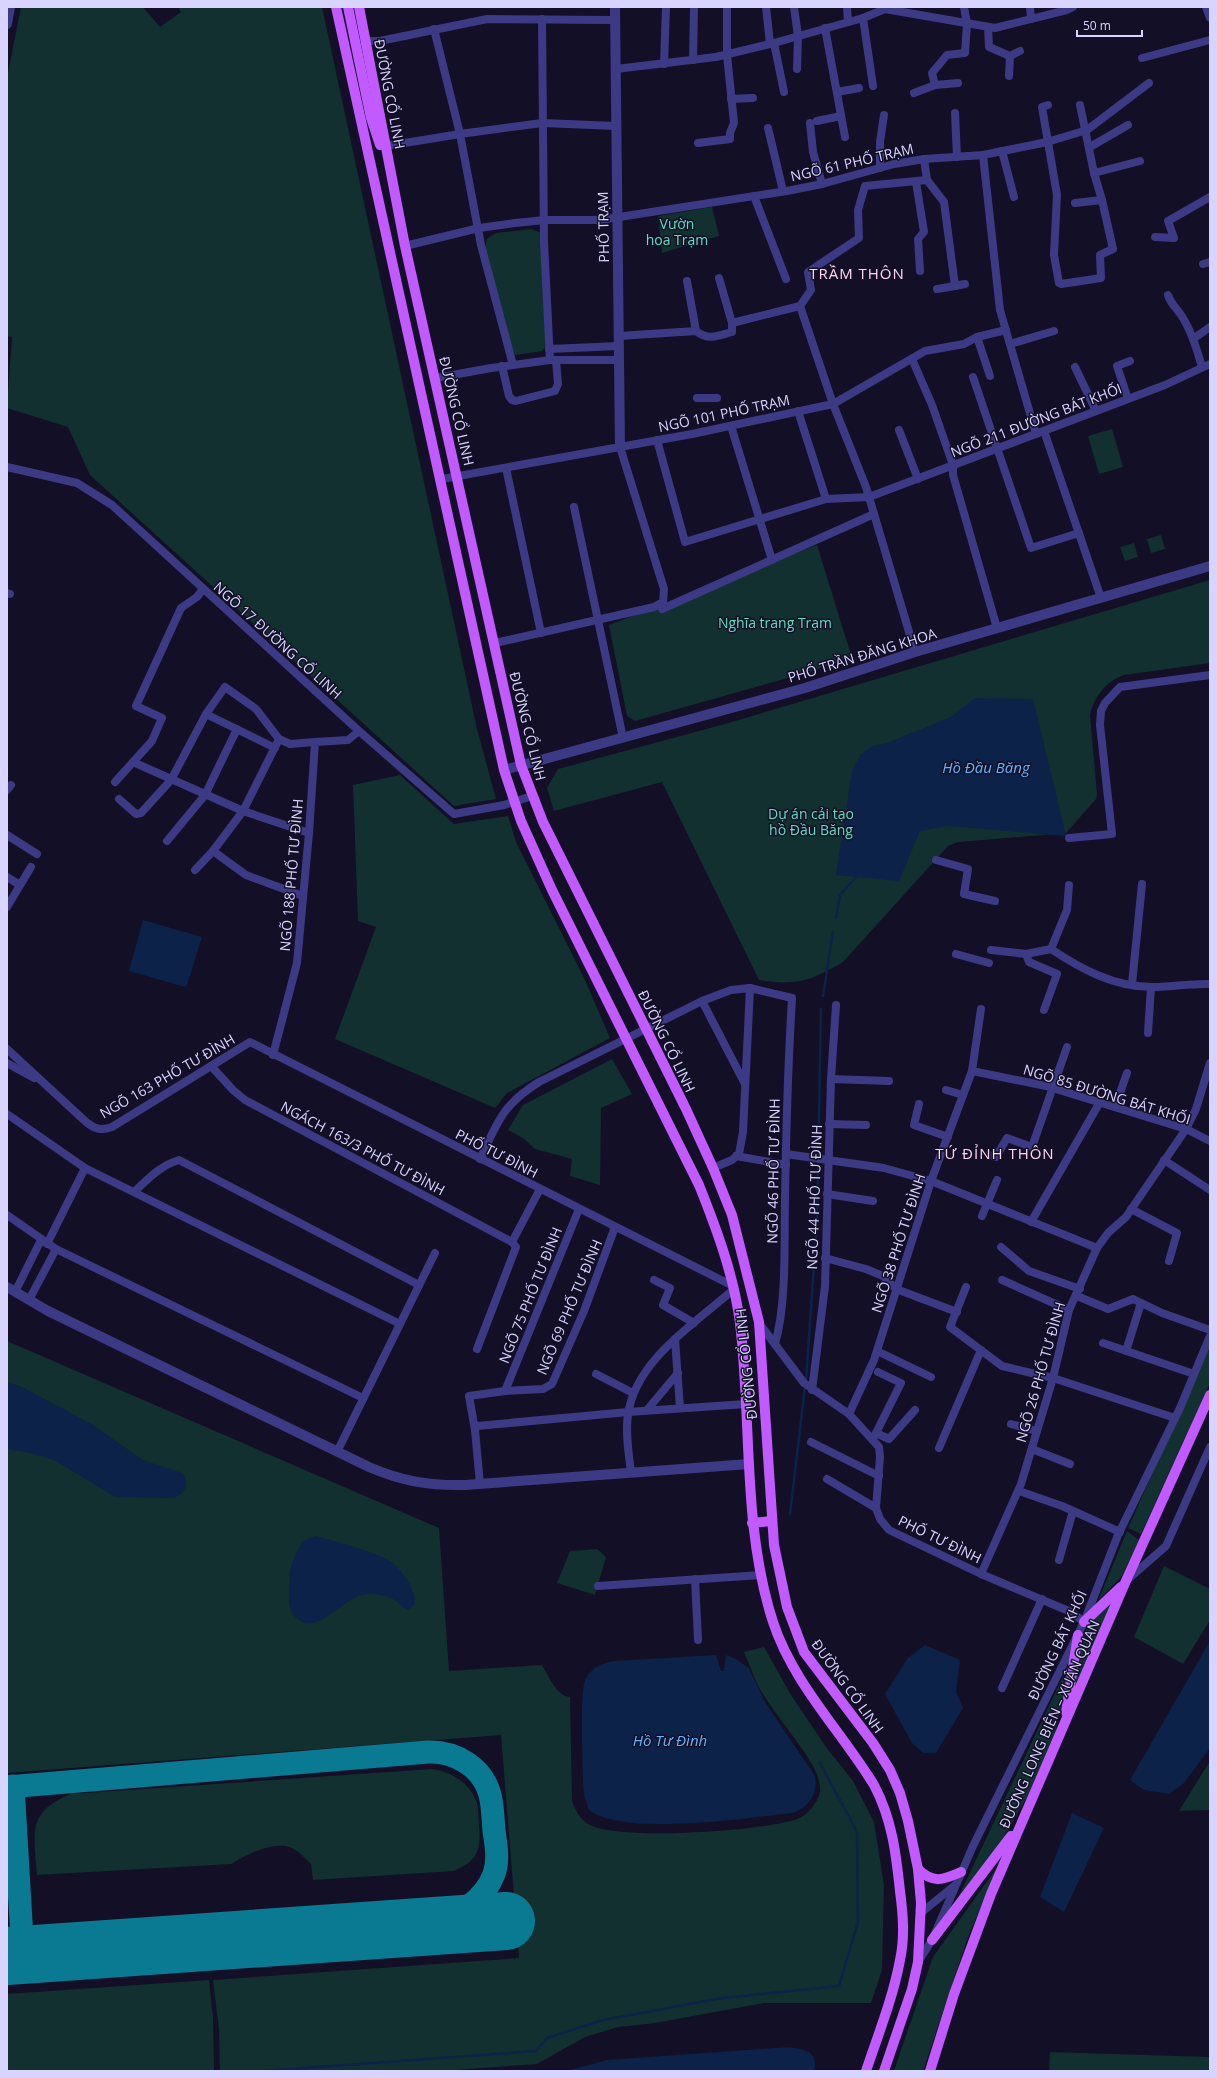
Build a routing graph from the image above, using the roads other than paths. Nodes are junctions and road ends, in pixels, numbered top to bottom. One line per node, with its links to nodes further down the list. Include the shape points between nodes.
1 (10, 7): 24 (street)
2 (336, 7): 77 (main road, ĐƯỜNG CỔ LINH)
3 (348, 7): 57 (main road)
4 (359, 7): 31 (main road, ĐƯỜNG CỔ LINH)
5 (615, 7): 22 (street, PHỐ TRẠM)
6 (666, 7): 38 (street)
7 (694, 7): 37 (street)
8 (727, 7): 34 (street)
9 (766, 7): 32 (street)
10 (794, 7): 29 (street)
11 (847, 7): 23 (street)
12 (964, 7): 25 (street)
13 (1030, 7): 21 (street)
14 (1073, 7): 21 (street)
15 (1206, 7): 19 (street)
16 (885, 8): 17 (street); 18 (street)
17 (910, 10): 25 (street)
18 (864, 18): 23 (street); 45 (street)
19 (1210, 18)
20 (542, 19): 22 (street); 28 (street, via 487,19); 58 (street)
21 (1031, 19): 26 (street, via 994,28)
22 (615, 20): 39 (street, PHỐ TRẠM)
23 (848, 22): 27 (street)
24 (7, 24)
25 (967, 24): 26 (street); 44 (street, via 965,53 947,55 932,73)
26 (988, 27): 35 (street, via 989,47)
27 (825, 28): 29 (street); 48 (street)
28 (434, 29): 31 (street); 63 (street)
29 (798, 36): 32 (street); 40 (street)
30 (1210, 40): 36 (street)
31 (365, 41): 67 (main road, ĐƯỜNG CỔ LINH)
32 (772, 44): 34 (street); 47 (street)
33 (1020, 51): 35 (street)
34 (727, 54): 37 (street); 50 (street)
35 (1010, 56): 41 (street)
36 (1142, 58)
37 (693, 60): 38 (street)
38 (664, 64): 39 (street)
39 (616, 69): 60 (street, PHỐ TRẠM)
40 (798, 69)
41 (1009, 76)
42 (958, 84): 44 (street)
43 (1149, 84): 62 (street, NGÕ 61 PHỐ TRẠM)
44 (935, 85): 49 (street)
45 (873, 86)
46 (859, 88): 48 (street)
47 (784, 92)
48 (837, 92): 56 (street)
49 (914, 93)
50 (731, 98): 51 (street); 66 (street, via 734,123 730,139)
51 (753, 98)
52 (1048, 105): 65 (street, via 1042,106)
53 (1080, 105): 62 (street)
54 (955, 114): 71 (street)
55 (884, 115): 74 (street)
56 (841, 116): 64 (street); 80 (street, via 814,122 813,152)
57 (371, 118): 76 (main road); 77 (main road)
58 (542, 123): 60 (street); 63 (street); 88 (street)
59 (1128, 125): 68 (street)
60 (616, 126): 87 (street, PHỐ TRẠM)
61 (768, 128): 81 (street)
62 (1087, 130): 65 (street, NGÕ 61 PHỐ TRẠM); 68 (street)
63 (460, 134): 67 (street); 89 (street)
64 (845, 137)
65 (1047, 142): 69 (street, NGÕ 61 PHỐ TRẠM); 85 (street, via 1057,194 1054,256 1059,283 1099,279 1102,276 1100,255 1113,249)
66 (698, 143)
67 (386, 146): 76 (main road, ĐƯỜNG CỔ LINH)
68 (1090, 147): 75 (street)
69 (1002, 151): 70 (street, NGÕ 61 PHỐ TRẠM); 83 (street)
70 (983, 155): 71 (street, NGÕ 61 PHỐ TRẠM); 103 (street, via 1000,310)
71 (957, 157): 72 (street, NGÕ 61 PHỐ TRẠM)
72 (924, 158): 74 (street, NGÕ 61 PHỐ TRẠM); 78 (street)
73 (1140, 161): 75 (street)
74 (880, 168): 80 (street, NGÕ 61 PHỐ TRẠM)
75 (1094, 173): 85 (street)
76 (391, 176): 91 (main road, ĐƯỜNG CỔ LINH)
77 (376, 180): 138 (main road, ĐƯỜNG CỔ LINH)
78 (927, 180): 79 (street); 97 (street, via 944,202)
79 (916, 182): 92 (street, via 924,232 918,239); 100 (street, via 865,186 858,210 859,238 808,272 811,290)
80 (822, 184): 81 (street, NGÕ 61 PHỐ TRẠM)
81 (783, 191): 82 (street, NGÕ 61 PHỐ TRẠM)
82 (754, 196): 87 (street, NGÕ 61 PHỐ TRẠM); 94 (street)
83 (1014, 197)
84 (1210, 197): 90 (street, via 1168,221 1174,238)
85 (1102, 200): 86 (street)
86 (1075, 203)
87 (617, 218): 88 (street, NGÕ 61 PHỐ TRẠM); 108 (street, PHỐ TRẠM)
88 (545, 220): 89 (street, NGÕ 61 PHỐ TRẠM); 110 (street)
89 (479, 228): 91 (street, NGÕ 61 PHỐ TRẠM); 115 (street)
90 (1155, 237)
91 (405, 246): 121 (main road, ĐƯỜNG CỔ LINH)
92 (920, 271)
93 (720, 278): 101 (street)
94 (786, 279)
95 (687, 281): 104 (street)
96 (965, 284): 97 (street)
97 (955, 286): 98 (street)
98 (937, 289)
99 (1168, 295): 107 (street, via 1172,305 1183,317)
100 (800, 306): 101 (street); 125 (street)
101 (732, 323): 104 (street, via 732,332 715,337 704,337)
102 (1210, 327): 107 (street)
103 (1006, 330): 106 (street, NGÕ 101 PHỐ TRẠM); 109 (street)
104 (696, 331): 108 (street)
105 (1054, 332): 109 (street)
106 (977, 337): 111 (street, NGÕ 101 PHỐ TRẠM, via 964,344 925,351); 119 (street)
107 (1193, 339): 117 (street)
108 (619, 341): 110 (street); 113 (street, PHỐ TRẠM)
109 (1010, 344): 130 (street)
110 (549, 349): 112 (street)
111 (912, 359): 125 (street, NGÕ 101 PHỐ TRẠM); 134 (street, via 932,405)
112 (553, 360): 113 (street); 115 (street); 116 (street, via 558,384 555,390 516,401 509,396)
113 (619, 360): 132 (street, PHỐ TRẠM)
114 (1130, 361): 124 (street, via 1117,366)
115 (513, 365): 116 (street)
116 (502, 366): 121 (street)
117 (1206, 366): 124 (street, NGÕ 211 ĐƯỜNG BÁT KHỐI)
118 (1075, 367): 127 (street)
119 (990, 376)
120 (973, 377): 133 (street)
121 (436, 378): 137 (main road, ĐƯỜNG CỔ LINH)
122 (697, 398): 123 (street)
123 (717, 398)
124 (1128, 399): 127 (street, NGÕ 211 ĐƯỜNG BÁT KHỐI)
125 (833, 404): 126 (street, NGÕ 101 PHỐ TRẠM); 140 (street)
126 (798, 411): 128 (street, NGÕ 101 PHỐ TRẠM); 141 (street)
127 (1096, 411): 130 (street, NGÕ 211 ĐƯỜNG BÁT KHỐI)
128 (731, 426): 131 (street, NGÕ 101 PHỐ TRẠM); 144 (street)
129 (899, 430): 139 (street)
130 (1040, 432): 133 (street, NGÕ 211 ĐƯỜNG BÁT KHỐI); 145 (street)
131 (657, 440): 132 (street, NGÕ 101 PHỐ TRẠM); 144 (street, NGÕ 211 ĐƯỜNG BÁT KHỐI, via 685,542)
132 (620, 447): 136 (street, NGÕ 101 PHỐ TRẠM); 151 (street, via 665,596 663,602 654,607)
133 (998, 448): 134 (street, NGÕ 211 ĐƯỜNG BÁT KHỐI); 145 (street, via 1031,548)
134 (953, 465): 139 (street, NGÕ 211 ĐƯỜNG BÁT KHỐI); 152 (street, via 953,475)
135 (7, 467): 148 (street, NGÕ 17 ĐƯỜNG CỔ LINH, via 71,481 89,489 117,510)
136 (506, 468): 137 (street, NGÕ 101 PHỐ TRẠM); 153 (street)
137 (458, 476): 138 (street, NGÕ 101 PHỐ TRẠM); 154 (main road, ĐƯỜNG CỔ LINH)
138 (442, 479): 166 (main road, ĐƯỜNG CỔ LINH)
139 (918, 479): 140 (street, NGÕ 211 ĐƯỜNG BÁT KHỐI)
140 (869, 497): 141 (street, NGÕ 211 ĐƯỜNG BÁT KHỐI); 143 (street)
141 (826, 499): 144 (street, NGÕ 211 ĐƯỜNG BÁT KHỐI)
142 (574, 507): 151 (street)
143 (874, 514): 146 (street); 155 (street)
144 (759, 520): 146 (street)
145 (1079, 533): 149 (street)
146 (772, 560): 150 (street)
147 (1210, 566): 149 (street, PHỐ TRẦN ĐĂNG KHOA)
148 (203, 589): 159 (street, NGÕ 17 ĐƯỜNG CỔ LINH); 164 (street, via 198,597 182,608 136,706 162,718 152,741)
149 (1101, 598): 152 (street, PHỐ TRẦN ĐĂNG KHOA)
150 (662, 609)
151 (598, 620): 153 (street); 160 (street)
152 (997, 628): 155 (street, PHỐ TRẦN ĐĂNG KHOA)
153 (541, 633): 154 (street)
154 (495, 643): 165 (main road, ĐƯỜNG CỔ LINH)
155 (915, 652): 160 (street, PHỐ TRẦN ĐĂNG KHOA, via 805,688)
156 (1210, 675): 176 (street, via 1122,686 1111,695 1101,711 1100,724 1112,834)
157 (206, 714): 158 (street); 161 (street, via 225,687 256,709); 167 (street)
158 (237, 729): 163 (street); 169 (street)
159 (359, 731): 162 (street, via 348,740); 172 (street, NGÕ 17 ĐƯỜNG CỔ LINH, via 454,814)
160 (623, 738): 165 (street, PHỐ TRẦN ĐĂNG KHOA)
161 (279, 739): 162 (street, via 290,744); 163 (street)
162 (315, 742): 174 (street, NGÕ 188 PHỐ TƯ ĐÌNH)
163 (275, 748): 173 (street)
164 (133, 762): 167 (street); 168 (street)
165 (521, 766): 166 (street, PHỐ TRẦN ĐĂNG KHOA); 170 (main road, ĐƯỜNG CỔ LINH)
166 (504, 770): 172 (main road, ĐƯỜNG CỔ LINH)
167 (171, 780): 169 (street); 171 (street, via 139,814)
168 (115, 782)
169 (205, 795): 173 (street); 177 (street)
170 (532, 796): 172 (street, NGÕ 17 ĐƯỜNG CỔ LINH); 203 (main road, ĐƯỜNG CỔ LINH, via 573,885)
171 (118, 798)
172 (513, 802): 205 (main road, ĐƯỜNG CỔ LINH, via 552,890)
173 (243, 811): 174 (street); 178 (street)
174 (309, 833): 187 (street, NGÕ 188 PHỐ TƯ ĐÌNH)
175 (7, 835): 179 (street)
176 (1069, 838)
177 (167, 841)
178 (213, 851): 182 (street); 187 (street, via 246,875)
179 (37, 854)
180 (936, 860): 188 (street, via 968,869 964,894)
181 (31, 866): 185 (street)
182 (195, 870)
183 (7, 877): 185 (street)
184 (1142, 884): 195 (street)
185 (20, 885): 189 (street)
186 (1069, 885): 190 (street, via 1067,910)
187 (302, 896): 209 (street, NGÕ 188 PHỐ TƯ ĐÌNH, via 297,962)
188 (995, 901)
189 (7, 907)
190 (1051, 949): 193 (street); 195 (street, via 1101,978)
191 (991, 950): 193 (street)
192 (956, 954): 194 (street)
193 (1026, 954): 202 (street, via 1029,962 1057,974)
194 (989, 963)
195 (1132, 984): 197 (street)
196 (1210, 984): 197 (street)
197 (1150, 987): 204 (street)
198 (750, 988): 199 (street, via 731,990); 218 (street); 231 (street, NGÕ 46 PHỐ TƯ ĐÌNH, via 792,998)
199 (702, 1001): 203 (street); 218 (street)
200 (836, 1006): 215 (street, NGÕ 44 PHỐ TƯ ĐÌNH)
201 (981, 1009): 213 (street, NGÕ 38 PHỐ TƯ ĐÌNH)
202 (1044, 1010)
203 (646, 1029): 205 (street); 239 (main road, ĐƯỜNG CỔ LINH)
204 (1148, 1034)
205 (626, 1038): 234 (street, via 539,1082 518,1097 501,1115); 266 (main road, ĐƯỜNG CỔ LINH, via 699,1185 717,1231)
206 (250, 1042): 209 (street, PHỐ TƯ ĐÌNH); 212 (street, NGÕ 163 PHỐ TƯ ĐÌNH)
207 (1067, 1047): 219 (street)
208 (7, 1049): 217 (street, NGÕ 163 PHỐ TƯ ĐÌNH)
209 (273, 1055): 234 (street, PHỐ TƯ ĐÌNH)
210 (7, 1063): 217 (street)
211 (1210, 1063): 228 (street, NGÕ 26 PHỐ TƯ ĐÌNH, via 1196,1108)
212 (211, 1066): 217 (street, NGÕ 163 PHỐ TƯ ĐÌNH, via 112,1127 102,1130 89,1125); 255 (street, NGÁCH 163/3 PHỐ TƯ ĐÌNH, via 245,1100)
213 (972, 1071): 219 (street, NGÕ 85 ĐƯỜNG BÁT KHỐI); 221 (street, NGÕ 38 PHỐ TƯ ĐÌNH)
214 (1127, 1074): 224 (street)
215 (830, 1079): 216 (street); 226 (street, NGÕ 44 PHỐ TƯ ĐÌNH)
216 (889, 1081)
217 (43, 1082)
218 (745, 1084): 233 (street, via 743,1132 739,1154)
219 (1053, 1088): 222 (street, NGÕ 85 ĐƯỜNG BÁT KHỐI); 232 (street, via 1032,1147 1007,1138 996,1157)
220 (946, 1090): 221 (street)
221 (964, 1095): 229 (street, NGÕ 38 PHỐ TƯ ĐÌNH)
222 (1100, 1102): 224 (street, NGÕ 85 ĐƯỜNG BÁT KHỐI); 252 (street)
223 (920, 1104): 229 (street, via 914,1125)
224 (1115, 1106): 228 (street, NGÕ 85 ĐƯỜNG BÁT KHỐI)
225 (7, 1114): 238 (street)
226 (829, 1124): 227 (street); 235 (street, NGÕ 44 PHỐ TƯ ĐÌNH)
227 (866, 1125)
228 (1186, 1129): 230 (street, NGÕ 85 ĐƯỜNG BÁT KHỐI); 236 (street, NGÕ 26 PHỐ TƯ ĐÌNH)
229 (948, 1137): 241 (street, NGÕ 38 PHỐ TƯ ĐÌNH)
230 (1210, 1141)
231 (786, 1154): 235 (street); 237 (street, NGÕ 46 PHỐ TƯ ĐÌNH)
232 (989, 1155)
233 (736, 1156): 237 (street); 239 (street)
234 (480, 1159): 242 (street, PHỐ TƯ ĐÌNH)
235 (826, 1159): 241 (street, via 884,1168); 245 (street, NGÕ 44 PHỐ TƯ ĐÌNH)
236 (1164, 1160): 243 (street); 249 (street, NGÕ 26 PHỐ TƯ ĐÌNH)
237 (786, 1165): 281 (street, NGÕ 46 PHỐ TƯ ĐÌNH, via 784,1259 779,1329)
238 (85, 1168): 244 (street); 254 (street)
239 (713, 1168): 274 (main road, ĐƯỜNG CỔ LINH, via 734,1223)
240 (997, 1180): 247 (street)
241 (931, 1181): 247 (street); 268 (street, NGÕ 38 PHỐ TƯ ĐÌNH)
242 (540, 1190): 248 (street, PHỐ TƯ ĐÌNH); 255 (street)
243 (1210, 1190)
244 (135, 1191): 264 (street, via 170,1163 179,1160); 276 (street)
245 (827, 1194): 246 (street); 260 (street, NGÕ 44 PHỐ TƯ ĐÌNH)
246 (873, 1201)
247 (986, 1204): 251 (street); 252 (street)
248 (578, 1209): 253 (street, PHỐ TƯ ĐÌNH); 293 (street, NGÕ 75 PHỐ TƯ ĐÌNH)
249 (1131, 1209): 257 (street, NGÕ 26 PHỐ TƯ ĐÌNH); 261 (street, via 1177,1233)
250 (7, 1215): 254 (street)
251 (982, 1216)
252 (1031, 1222): 257 (street)
253 (615, 1227): 266 (street, PHỐ TƯ ĐÌNH); 293 (street, NGÕ 69 PHỐ TƯ ĐÌNH, via 584,1311 555,1378 548,1387)
254 (44, 1242): 258 (street); 267 (street)
255 (512, 1242): 282 (street, via 516,1247)
256 (1001, 1247): 269 (street, via 1029,1271)
257 (1097, 1248): 269 (street, NGÕ 26 PHỐ TƯ ĐÌNH)
258 (56, 1249): 270 (street); 296 (street)
259 (435, 1253): 264 (street)
260 (826, 1258): 268 (street, via 883,1276); 292 (street, NGÕ 44 PHỐ TƯ ĐÌNH, via 825,1286)
261 (1169, 1261)
262 (654, 1280): 275 (street, via 670,1288 663,1305)
263 (1002, 1280): 272 (street)
264 (419, 1286): 276 (street)
265 (966, 1287): 273 (street)
266 (733, 1288): 275 (street); 297 (main road, ĐƯỜNG CỔ LINH, via 740,1322)
267 (11, 1289): 270 (street)
268 (896, 1289): 273 (street); 284 (street, NGÕ 38 PHỐ TƯ ĐÌNH)
269 (1078, 1293): 271 (street, via 1108,1309 1133,1299); 272 (street, NGÕ 26 PHỐ TƯ ĐÌNH)
270 (29, 1300): 312 (street)
271 (1141, 1303): 277 (street); 285 (street)
272 (1069, 1310): 291 (street, NGÕ 26 PHỐ TƯ ĐÌNH)
273 (957, 1312): 283 (street, via 950,1328)
274 (759, 1322): 281 (street); 322 (main road, ĐƯỜNG CỔ LINH)
275 (694, 1323): 279 (street)
276 (400, 1324): 296 (street)
277 (1210, 1330)
278 (1210, 1336): 289 (street, ĐƯỜNG BÁT KHỐI)
279 (675, 1339): 286 (street); 294 (street, via 658,1356)
280 (1103, 1343): 285 (street)
281 (775, 1344): 292 (street)
282 (477, 1349)
283 (981, 1350): 291 (street, via 1002,1366); 310 (street)
284 (877, 1351): 290 (street); 302 (street, NGÕ 38 PHỐ TƯ ĐÌNH)
285 (1126, 1351): 289 (street)
286 (678, 1372): 298 (street); 299 (street)
287 (878, 1372): 307 (street, via 901,1383)
288 (596, 1374): 294 (street)
289 (1194, 1374): 303 (street, ĐƯỜNG BÁT KHỐI)
290 (931, 1377)
291 (1053, 1378): 303 (street); 306 (street, NGÕ 26 PHỐ TƯ ĐÌNH)
292 (809, 1387): 302 (street)
293 (505, 1391): 305 (street, via 469,1396)
294 (633, 1393): 301 (street)
295 (1210, 1395): 329 (main road, ĐƯỜNG LONG BIÊN – XUÂN QUAN)
296 (363, 1398): 312 (street)
297 (746, 1404): 298 (street); 313 (main road, ĐƯỜNG CỔ LINH)
298 (680, 1408): 299 (street)
299 (648, 1410): 301 (street)
300 (915, 1410): 307 (street, via 889,1439)
301 (628, 1412): 305 (street, via 477,1426); 315 (street)
302 (849, 1414): 307 (street)
303 (1175, 1418): 324 (street, ĐƯỜNG BÁT KHỐI)
304 (1011, 1424): 306 (street)
305 (475, 1430): 318 (street)
306 (1037, 1431): 311 (street, NGÕ 26 PHỐ TƯ ĐÌNH)
307 (874, 1436): 316 (street, via 880,1457)
308 (811, 1442): 316 (street)
309 (1210, 1447): 329 (street, via 1166,1546)
310 (939, 1448)
311 (1032, 1449): 314 (street); 319 (street, NGÕ 26 PHỐ TƯ ĐÌNH)
312 (337, 1452): 318 (street, via 384,1474 410,1482 432,1485)
313 (749, 1464): 315 (street); 323 (main road, ĐƯỜNG CỔ LINH)
314 (1070, 1464)
315 (631, 1473): 318 (street)
316 (879, 1476): 320 (street)
317 (827, 1479): 320 (street)
318 (480, 1484)
319 (1018, 1491): 321 (street); 326 (street, NGÕ 26 PHỐ TƯ ĐÌNH)
320 (876, 1508): 326 (street, PHỐ TƯ ĐÌNH, via 880,1520 889,1530)
321 (1073, 1511): 324 (street); 325 (street)
322 (772, 1521): 323 (main road); 338 (main road, ĐƯỜNG CỔ LINH, via 778,1568 794,1629 804,1652 818,1673 873,1743 890,1770 908,1821)
323 (752, 1523): 327 (main road, ĐƯỜNG CỔ LINH)
324 (1120, 1532): 332 (street, ĐƯỜNG BÁT KHỐI)
325 (1059, 1560)
326 (981, 1574): 331 (street, PHỐ TƯ ĐÌNH)
327 (761, 1575): 328 (street); 344 (main road, ĐƯỜNG CỔ LINH, via 773,1622 790,1664 863,1766 884,1804 892,1828 903,1918 901,1960)
328 (695, 1580): 330 (street); 334 (street)
329 (1125, 1583): 332 (main road); 336 (main road, ĐƯỜNG LONG BIÊN – XUÂN QUAN)
330 (598, 1586)
331 (1042, 1599): 332 (street, PHỐ TƯ ĐÌNH, via 1071,1612); 335 (street)
332 (1084, 1622): 333 (street, ĐƯỜNG BÁT KHỐI)
333 (1078, 1634): 336 (main road); 339 (street, ĐƯỜNG BÁT KHỐI)
334 (698, 1640)
335 (1002, 1688)
336 (1064, 1727): 337 (main road, ĐƯỜNG LONG BIÊN – XUÂN QUAN)
337 (1020, 1824): 342 (main road); 346 (main road, ĐƯỜNG LONG BIÊN – XUÂN QUAN, via 954,1994)
338 (918, 1869): 339 (main road, via 931,1879 938,1880); 341 (main road, ĐƯỜNG CỔ LINH)
339 (961, 1872): 340 (street, ĐƯỜNG BÁT KHỐI)
340 (955, 1886): 341 (street); 342 (street, ĐƯỜNG BÁT KHỐI)
341 (922, 1912): 343 (main road, ĐƯỜNG CỔ LINH)
342 (932, 1940): 343 (street, ĐƯỜNG BÁT KHỐI)
343 (918, 1962): 345 (main road, ĐƯỜNG CỔ LINH, via 912,1989)
344 (866, 2071)
345 (884, 2071)
346 (930, 2071)

